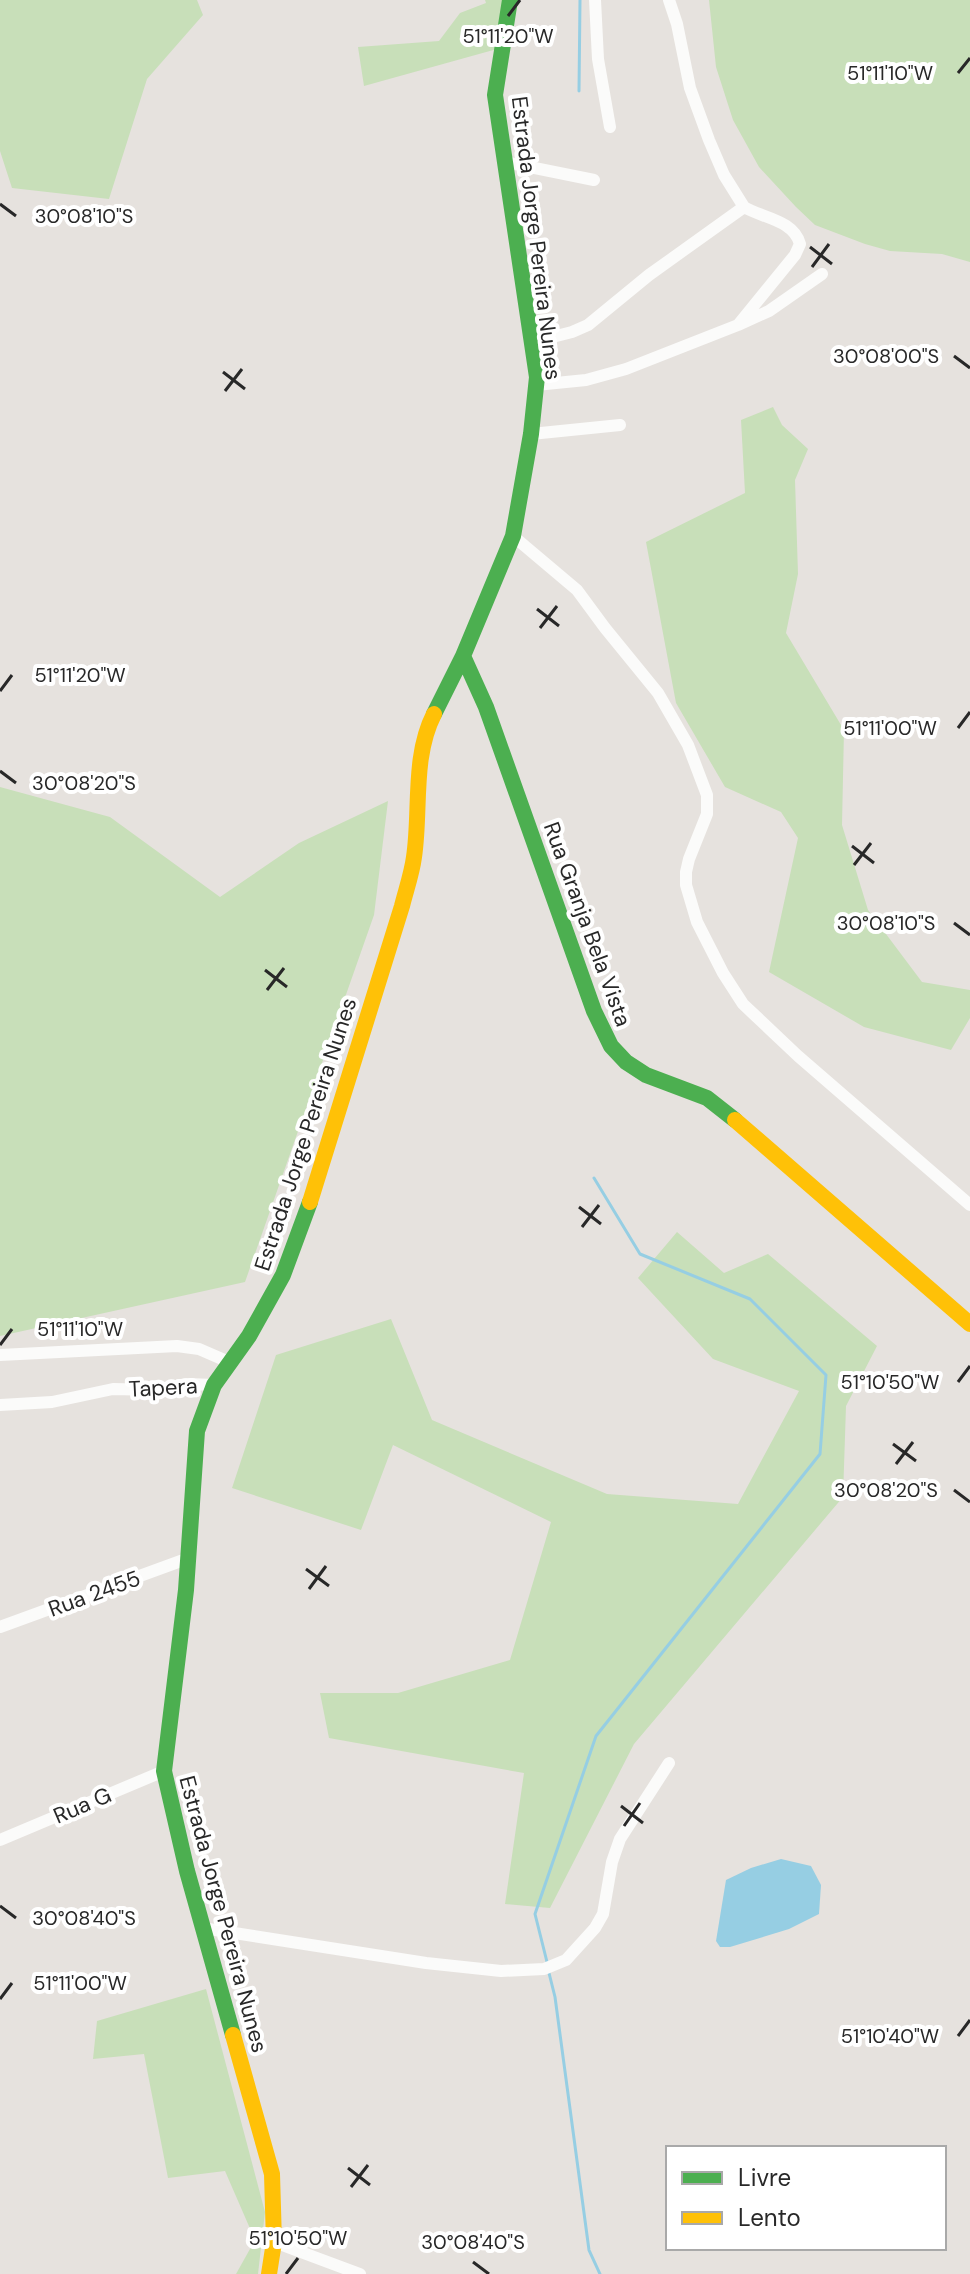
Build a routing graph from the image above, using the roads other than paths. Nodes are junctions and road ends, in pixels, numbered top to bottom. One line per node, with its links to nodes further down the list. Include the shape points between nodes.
1 (510, 0): 5 (street, Estrada Jorge Pereira Nunes, via 495,95)
2 (595, 0): 4 (street)
3 (669, 0): 7 (street, via 690,88 724,175)
4 (610, 127)
5 (505, 162): 6 (street); 10 (street, Estrada Jorge Pereira Nunes)
6 (594, 180)
7 (744, 207): 9 (street, via 789,227 800,244); 10 (street, via 588,325)
8 (822, 274): 9 (street, via 769,311)
9 (738, 325): 11 (street, via 626,369)
10 (533, 342): 11 (street, Estrada Jorge Pereira Nunes)
11 (536, 385): 13 (street, Estrada Jorge Pereira Nunes)
12 (620, 425): 13 (street)
13 (531, 434): 14 (street, Estrada Jorge Pereira Nunes)
14 (513, 536): 15 (street, Estrada Jorge Pereira Nunes); 16 (street, via 577,590 658,693 688,745 707,795 707,814 689,859 686,885 703,934 743,1004)
15 (463, 656): 17 (street, Rua Granja Bela Vista, via 594,1011 619,1059 722,1107); 19 (street, Estrada Jorge Pereira Nunes, via 428,725 411,870 312,1197 269,1303)
16 (970, 1205)
17 (970, 1324)
18 (0, 1355): 19 (street, via 177,1346)
19 (229, 1362): 20 (street, Estrada Jorge Pereira Nunes)
20 (214, 1385): 21 (street, Tapera, via 113,1389 52,1402); 22 (street, Estrada Jorge Pereira Nunes, via 197,1431)
21 (0, 1405)
22 (189, 1558): 23 (street, Rua 2455); 25 (street, Estrada Jorge Pereira Nunes)
23 (0, 1627)
24 (669, 1763): 27 (street, via 620,1839 595,1928 566,1960 544,1969 441,1965)
25 (164, 1771): 26 (street, Rua G); 27 (street, Estrada Jorge Pereira Nunes)
26 (0, 1840)
27 (202, 1928): 28 (street, Estrada Jorge Pereira Nunes, via 272,2174)
28 (274, 2242): 29 (street, Estrada Jorge Pereira Nunes); 30 (street)
29 (269, 2274)
30 (360, 2274)

